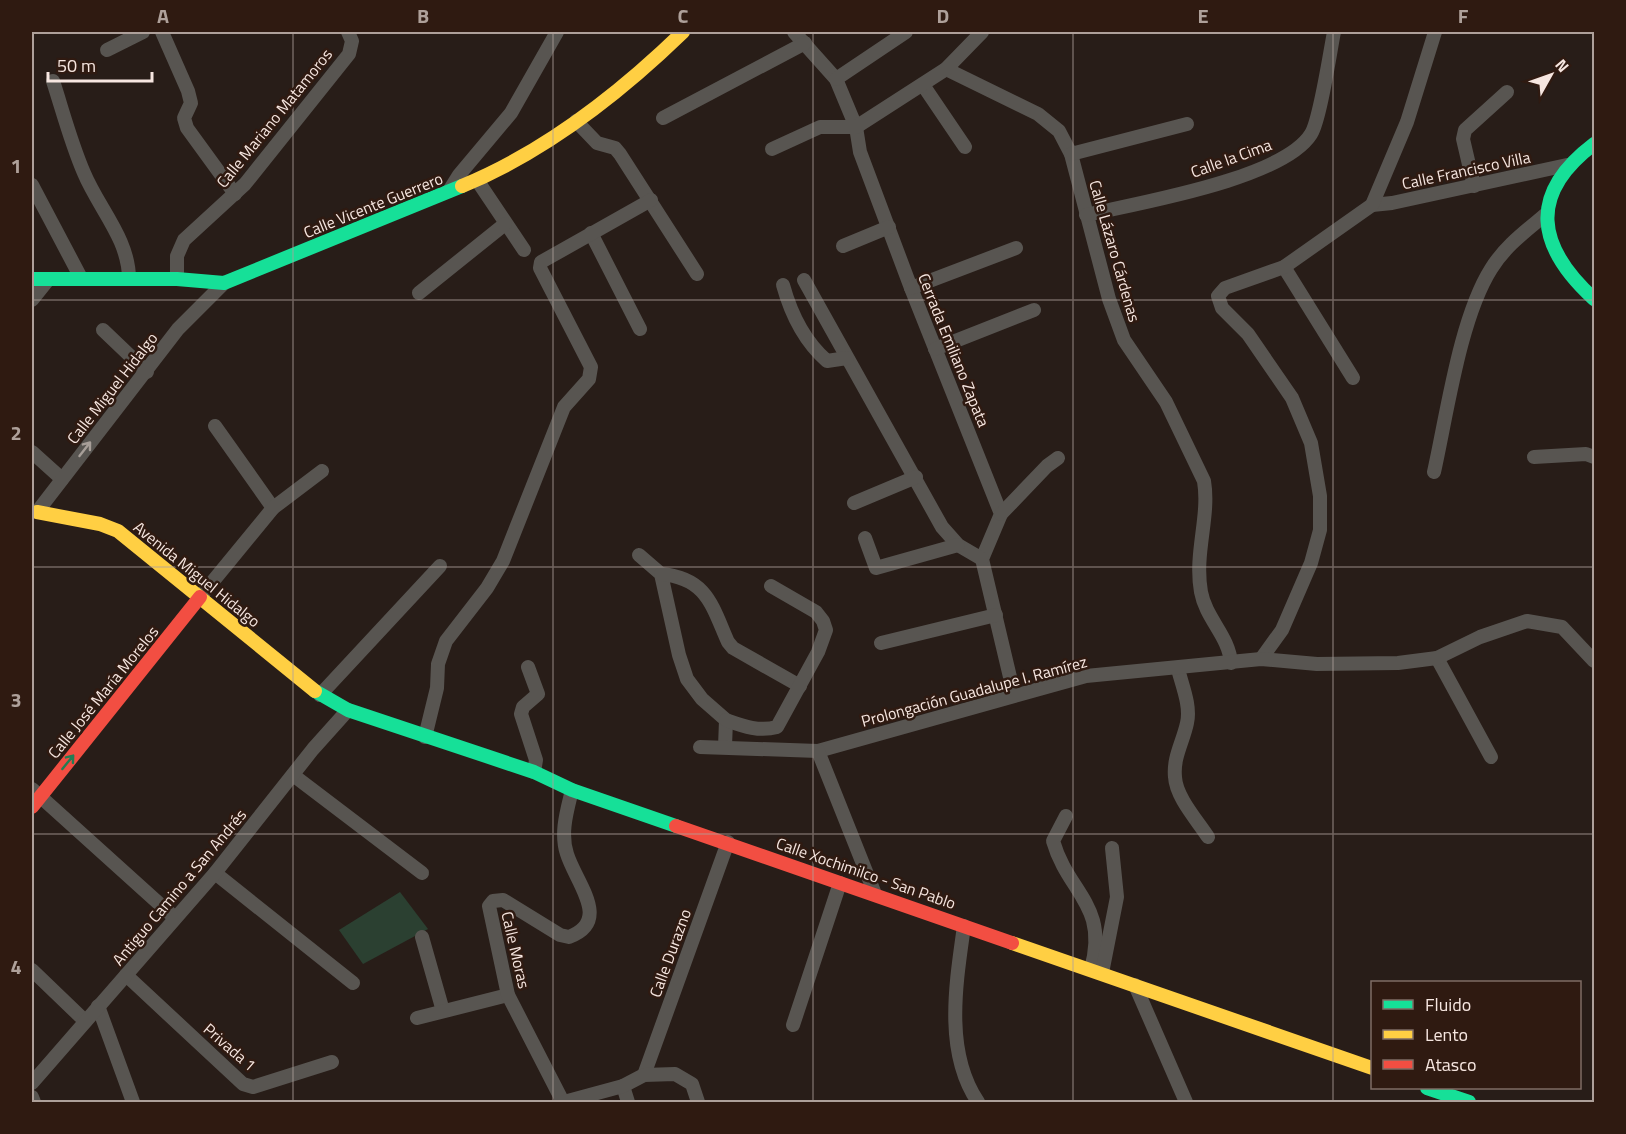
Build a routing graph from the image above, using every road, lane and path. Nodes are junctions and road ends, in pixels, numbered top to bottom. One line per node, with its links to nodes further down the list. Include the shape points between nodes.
1 (143, 32): 12 (street)
2 (162, 32): 31 (street, via 188,91 191,103 184,118 187,128)
3 (348, 32): 31 (street, Calle Mariano Matamoros, via 352,41 349,54)
4 (557, 32): 30 (street, via 512,113)
5 (683, 32): 19 (main road, Calle Vicente Guerrero)
6 (794, 32): 11 (street, Cerrada Emiliano Zapata)
7 (906, 32): 14 (street)
8 (982, 32): 13 (street)
9 (1334, 32): 35 (street, Calle la Cima, via 1317,118 1312,134 1300,147 1258,169 1214,184)
10 (1435, 32): 33 (street, Calle Francisco Villa, via 1407,122)
11 (805, 44): 14 (street, Cerrada Emiliano Zapata); 18 (street)
12 (107, 50)
13 (946, 69): 16 (street); 25 (street, Calle Lázaro Cárdenas, via 1054,124)
14 (836, 79): 21 (street, Cerrada Emiliano Zapata)
15 (53, 81): 46 (street, via 85,176 129,262)
16 (923, 85): 21 (street); 23 (street)
17 (1507, 92): 29 (street, via 1466,130 1463,139)
18 (663, 118)
19 (576, 121): 27 (main road, Calle Vicente Guerrero); 32 (street, via 597,143 615,148)
20 (1187, 124): 25 (street)
21 (856, 127): 24 (street, via 820,127); 37 (street, Cerrada Emiliano Zapata, via 860,152)
22 (1594, 144): 26 (main road)
23 (965, 147)
24 (772, 149)
25 (1071, 154): 35 (street, Calle Lázaro Cárdenas)
26 (1567, 165): 29 (street, Calle Francisco Villa); 34 (main road, via 1550,195)
27 (477, 180): 30 (main road, Calle Vicente Guerrero); 36 (street)
28 (32, 185): 44 (street)
29 (1474, 186): 33 (street, Calle Francisco Villa)
30 (449, 191): 50 (main road, Calle Vicente Guerrero)
31 (236, 194): 47 (street, Calle Mariano Matamoros, via 184,240 177,256)
32 (651, 200): 38 (street); 43 (street)
33 (1372, 205): 42 (street, Calle Francisco Villa)
34 (1546, 213): 54 (main road, via 1551,247 1564,271); 69 (street, via 1507,247 1477,296)
35 (1086, 215): 89 (street, Calle Lázaro Cárdenas, via 1124,340 1166,402 1204,481 1198,560 1201,589 1212,622 1230,648)
36 (505, 224): 41 (street); 53 (street)
37 (889, 227): 39 (street); 52 (street, Cerrada Emiliano Zapata)
38 (591, 233): 57 (street); 97 (street, via 548,257 540,268 591,367 590,379 564,407 503,561 446,641)
39 (843, 246)
40 (1016, 248): 52 (street)
41 (524, 250)
42 (1284, 267): 62 (street); 87 (street, Calle Francisco Villa, via 1225,288 1218,297 1222,308 1248,334 1292,398 1311,443 1320,496 1320,530 1311,563 1281,630)
43 (697, 274)
44 (81, 278): 46 (main road, Calle Vicente Guerrero); 48 (main road, Calle Vicente Guerrero)
45 (32, 279): 48 (main road, Calle Vicente Guerrero)
46 (129, 279): 47 (main road, Calle Vicente Guerrero)
47 (177, 279): 50 (main road, Calle Vicente Guerrero)
48 (48, 280): 55 (street)
49 (804, 280): 60 (street)
50 (224, 283): 61 (street, Calle Miguel Hidalgo, via 178,329)
51 (783, 285): 60 (street, via 790,313 816,351 827,361)
52 (911, 288): 59 (street, Cerrada Emiliano Zapata)
53 (419, 293)
54 (1594, 299)
55 (32, 300)
56 (1034, 310): 59 (street)
57 (640, 329)
58 (103, 330): 61 (street)
59 (935, 349): 75 (street, Cerrada Emiliano Zapata)
60 (847, 357): 70 (street)
61 (147, 372): 71 (street, Calle Miguel Hidalgo, one-way to 61)
62 (1353, 378)
63 (215, 426): 73 (street)
64 (32, 452): 71 (street)
65 (1534, 457): 66 (street)
66 (1594, 457)
67 (1058, 459): 75 (street)
68 (322, 471): 73 (street)
69 (1434, 472)
70 (916, 477): 72 (street); 77 (street, via 942,527)
71 (62, 479): 74 (street, Calle Miguel Hidalgo)
72 (854, 503)
73 (273, 508): 83 (street)
74 (33, 512): 83 (main road, Avenida Miguel Hidalgo, via 118,531)
75 (1001, 514): 79 (street)
76 (865, 538): 77 (street, via 876,568)
77 (957, 545): 79 (street)
78 (639, 555): 81 (street)
79 (982, 559): 84 (street)
80 (440, 566): 93 (street)
81 (661, 574): 92 (street, via 675,575 704,591 734,648); 96 (street, via 687,679)
82 (771, 586): 92 (street, via 816,612 826,630)
83 (200, 597): 93 (main road, Avenida Miguel Hidalgo); 105 (main road, Calle José María Morelos, one-way to 83)
84 (996, 615): 85 (street); 94 (street)
85 (881, 643)
86 (1437, 658): 87 (street, Prolongación Guadalupe I. Ramírez, via 1398,663 1317,664); 88 (street, Prolongación Guadalupe I. Ramírez, via 1480,637 1527,621 1562,627); 101 (street)
87 (1261, 659): 89 (street, Prolongación Guadalupe I. Ramírez)
88 (1594, 661)
89 (1231, 663): 91 (street, Prolongación Guadalupe I. Ramírez)
90 (528, 667): 102 (street, via 538,694 523,707 521,714 536,760)
91 (1178, 669): 94 (street, Prolongación Guadalupe I. Ramírez, via 1086,676); 107 (street, via 1188,722 1176,757 1174,779)
92 (800, 686): 96 (street, via 777,727 750,728)
93 (320, 694): 95 (main road, Avenida Miguel Hidalgo)
94 (1014, 694): 100 (street, Prolongación Guadalupe I. Ramírez)
95 (348, 710): 97 (main road, Calle Xochimilco - San Pablo); 103 (street, Antiguo Camino a San Andrés)
96 (726, 720): 99 (street)
97 (425, 737): 102 (main road, Calle Xochimilco - San Pablo)
98 (700, 747): 99 (street, Prolongación Guadalupe I. Ramírez)
99 (725, 747): 100 (street, Prolongación Guadalupe I. Ramírez)
100 (818, 751): 113 (street)
101 (1491, 758)
102 (534, 772): 104 (main road, Calle Xochimilco - San Pablo)
103 (293, 775): 110 (street, Antiguo Camino a San Andrés); 111 (street)
104 (572, 790): 108 (main road, Calle Xochimilco - San Pablo); 122 (street, Calle Moras, via 564,833 567,854 591,917 580,933 569,937 503,900 493,901 490,916)
105 (34, 798): 114 (street)
106 (1066, 816): 118 (street, via 1053,841 1095,923)
107 (1209, 837)
108 (728, 842): 112 (main road, Calle Xochimilco - San Pablo); 130 (street, Calle Durazno)
109 (1112, 848): 118 (street, via 1117,897)
110 (215, 873): 114 (street, Antiguo Camino a San Andrés); 120 (street)
111 (422, 873)
112 (840, 883): 113 (main road, Calle Xochimilco - San Pablo); 127 (street)
113 (875, 894): 115 (main road, Calle Xochimilco - San Pablo)
114 (175, 918): 119 (street, Antiguo Camino a San Andrés)
115 (964, 926): 118 (main road, Calle Xochimilco - San Pablo); 140 (street, via 955,1015 962,1073)
116 (422, 937): 124 (street)
117 (32, 970): 126 (street)
118 (1096, 971): 121 (main road, Calle Xochimilco - San Pablo)
119 (126, 975): 123 (street, Antiguo Camino a San Andrés); 128 (street, Privada 1, via 243,1084 254,1087)
120 (353, 983)
121 (1135, 985): 129 (main road, Calle Xochimilco - San Pablo); 141 (street)
122 (508, 995): 124 (street); 137 (street, Calle Moras)
123 (98, 1006): 126 (street, Antiguo Camino a San Andrés); 136 (street)
124 (443, 1011): 125 (street)
125 (417, 1018)
126 (84, 1020): 131 (street, Antiguo Camino a San Andrés)
127 (793, 1025)
128 (332, 1062)
129 (1371, 1068)
130 (644, 1075): 132 (street, Calle Moras); 139 (street, Calle Moras, via 675,1074 686,1079)
131 (32, 1083)
132 (623, 1086): 137 (street, Calle Moras); 138 (street)
133 (1430, 1089): 142 (main road)
134 (32, 1097): 135 (street)
135 (34, 1102)
136 (133, 1102)
137 (564, 1102)
138 (628, 1102)
139 (699, 1102)
140 (978, 1102)
141 (1186, 1102)
142 (1469, 1102)

